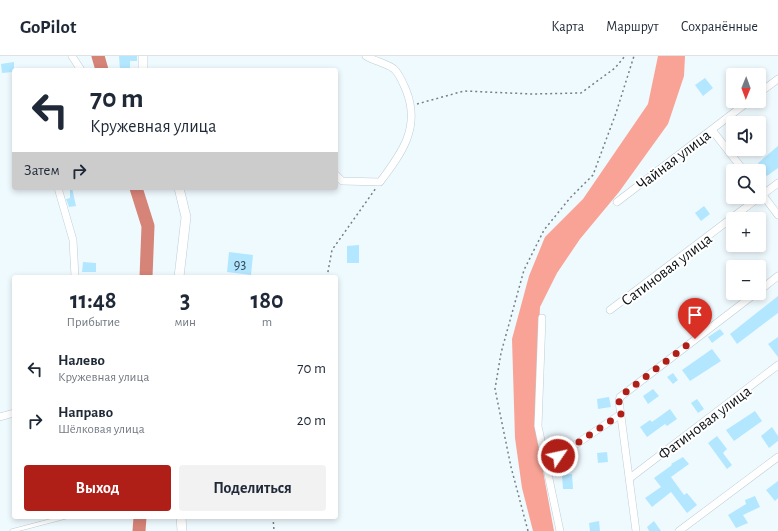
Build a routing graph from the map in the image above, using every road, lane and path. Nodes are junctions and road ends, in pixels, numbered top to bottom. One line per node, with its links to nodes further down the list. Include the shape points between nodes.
1 (72, 56): 6 (street)
2 (142, 56): 7 (street)
3 (366, 56): 10 (street, via 394,69)
4 (625, 56): 10 (path, via 615,68 581,93 464,91)
5 (634, 56): 45 (path, via 593,175 544,230 524,270 500,354 495,389 511,467)
6 (80, 68)
7 (143, 68)
8 (778, 79): 9 (street)
9 (766, 88)
10 (411, 106): 15 (street, via 409,134 400,156)
11 (740, 108): 12 (street, Чайная улица)
12 (712, 130): 13 (street); 21 (street, Чайная улица)
13 (739, 164)
14 (338, 177): 15 (street, via 342,181)
15 (380, 182): 26 (path, via 332,250)
16 (778, 183): 19 (street, Сатиновая улица)
17 (59, 190): 24 (street, via 73,240)
18 (179, 190): 25 (street, via 186,217)
19 (766, 190)
20 (766, 199): 23 (street)
21 (617, 202)
22 (747, 204): 30 (street, Сатиновая улица)
23 (778, 215)
24 (75, 275)
25 (179, 275)
26 (328, 275)
27 (778, 276): 28 (street)
28 (766, 285)
29 (747, 300): 34 (street, via 620,397)
30 (610, 310)
31 (542, 318): 37 (street, via 538,426)
32 (778, 365): 38 (street, Фатиновая улица)
33 (12, 414): 35 (street)
34 (621, 414): 37 (street); 38 (street)
35 (0, 417)
36 (778, 457): 48 (street)
37 (545, 465): 46 (street)
38 (630, 478): 47 (street)
39 (57, 519): 42 (lane)
40 (181, 519): 43 (street)
41 (274, 519): 44 (path)
42 (12, 531)
43 (182, 531)
44 (274, 531)
45 (528, 531)
46 (560, 531)
47 (636, 531)
48 (679, 531)

